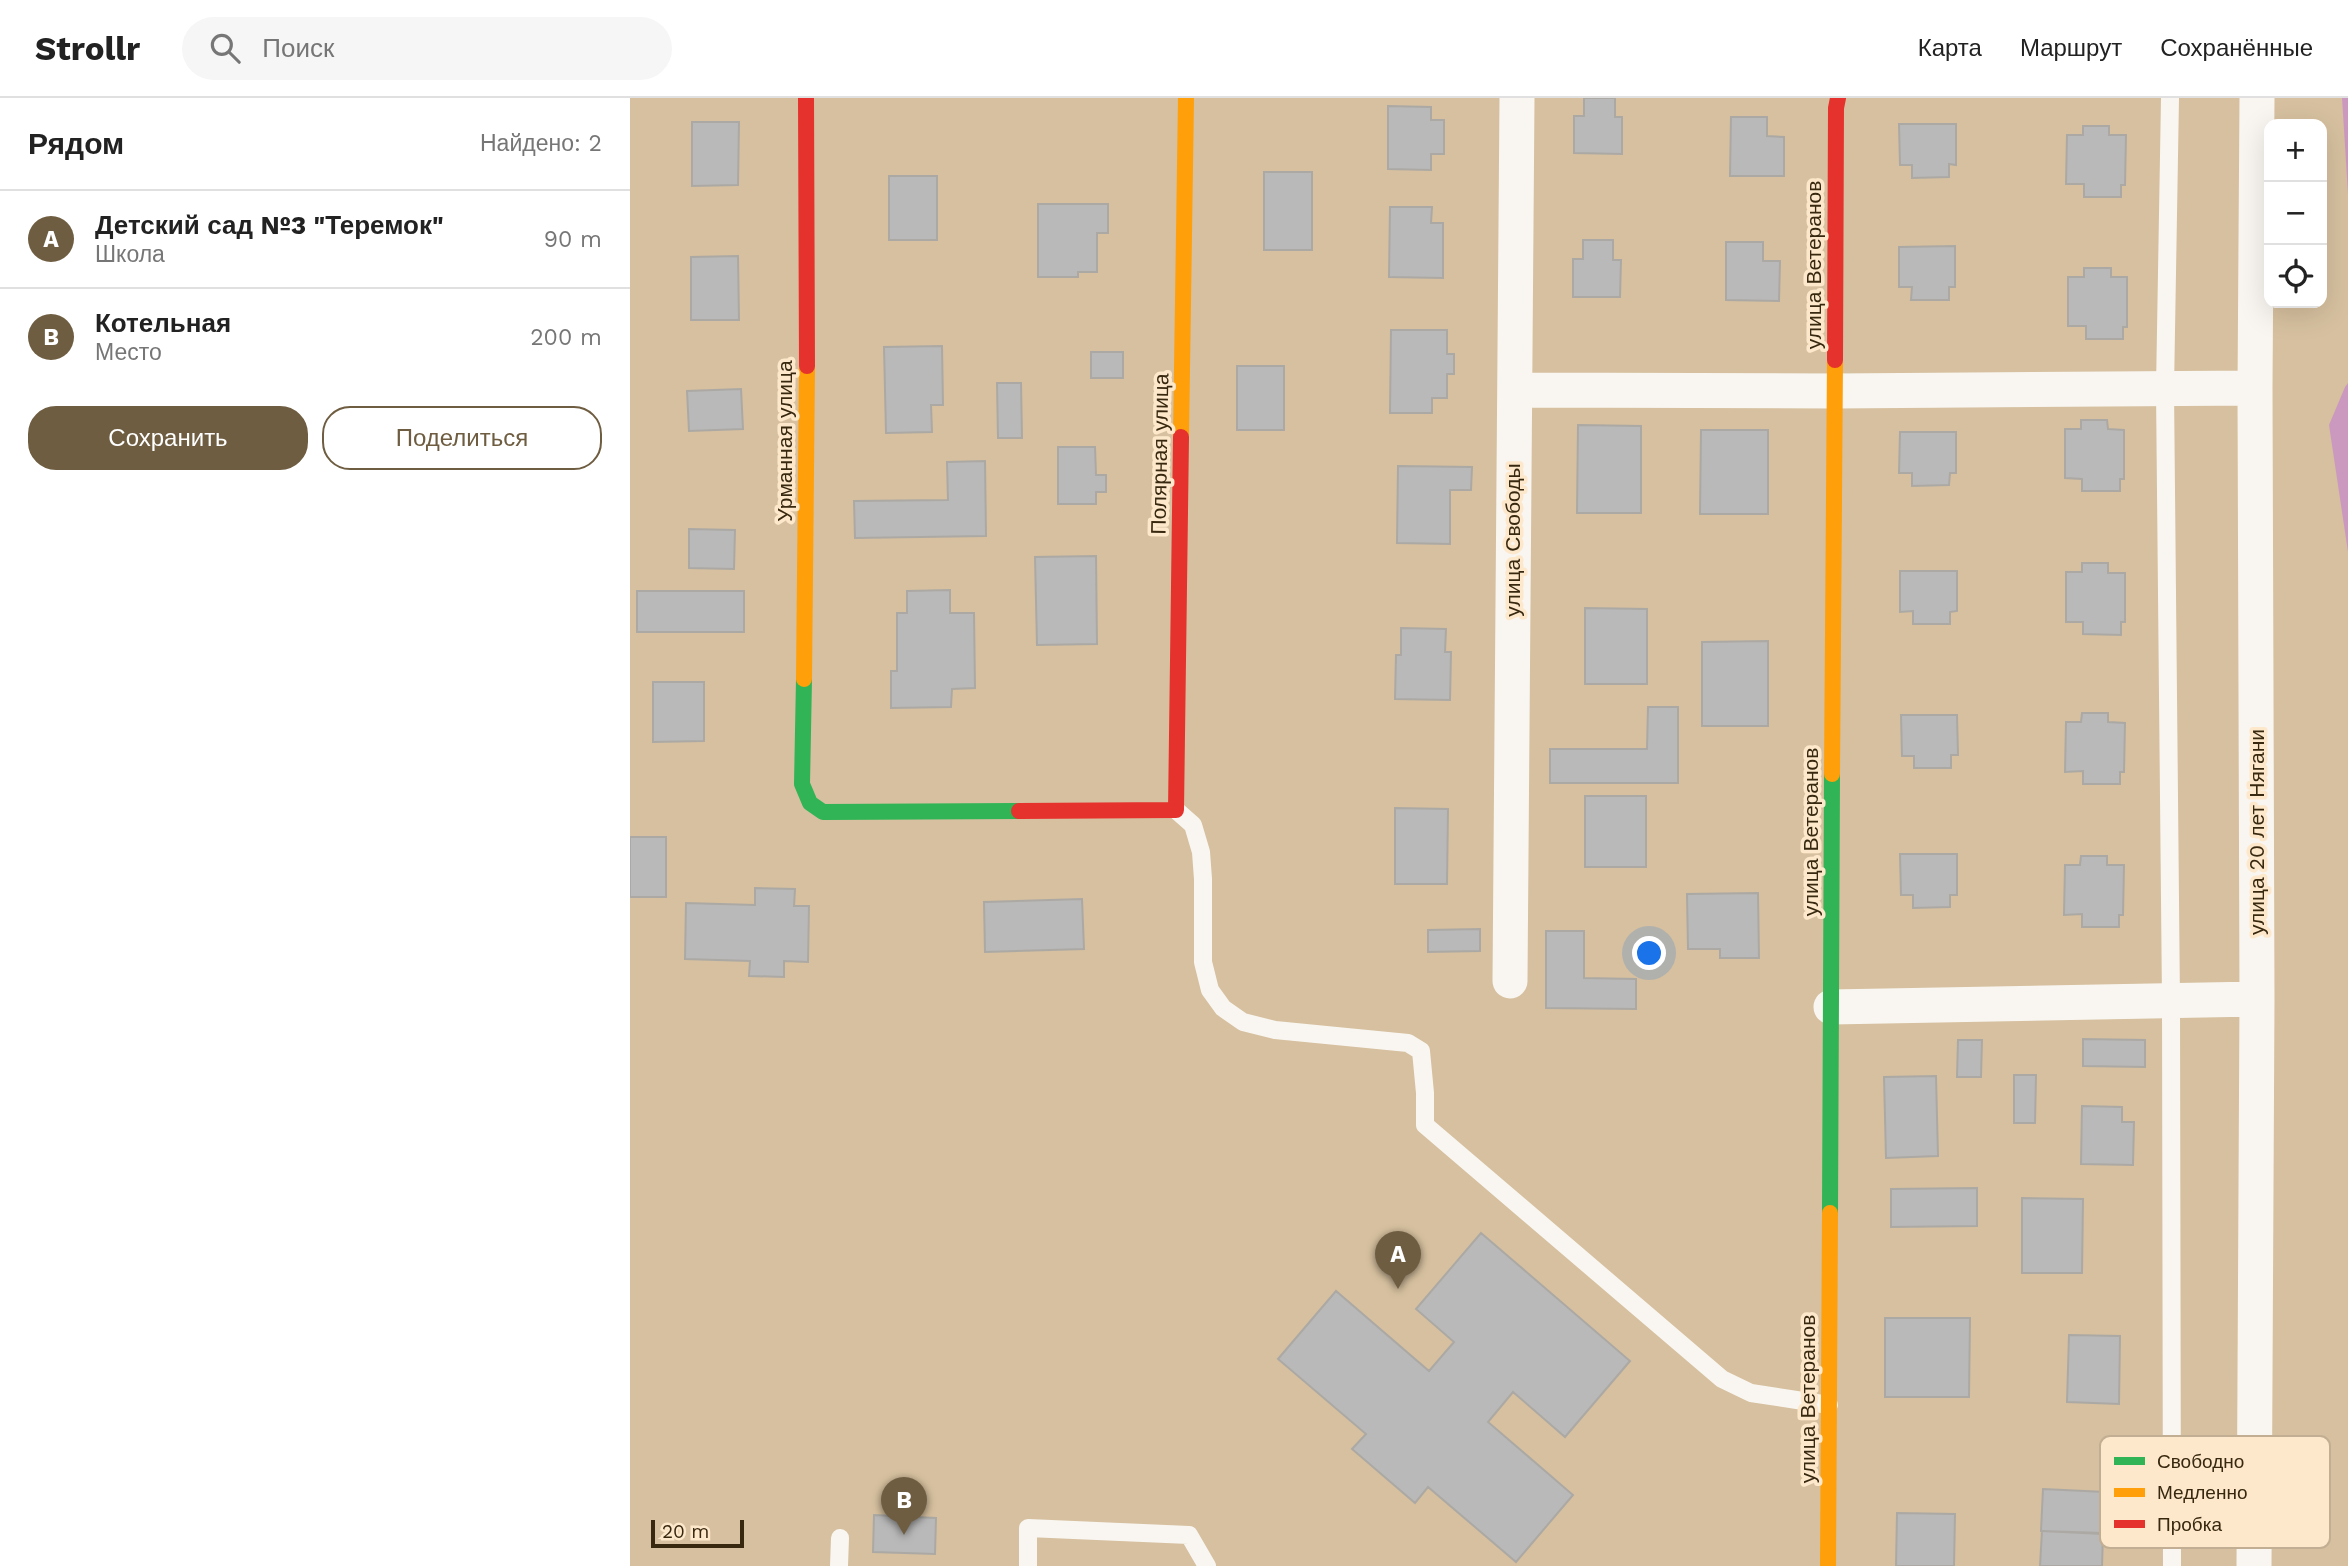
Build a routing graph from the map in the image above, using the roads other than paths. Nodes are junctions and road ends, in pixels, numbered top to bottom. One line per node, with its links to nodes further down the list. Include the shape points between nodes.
1 (806, 98): 11 (street, Урманная улица, via 802,785 810,803 822,812)
2 (1186, 98): 11 (street, Полярная улица)
3 (1517, 98): 9 (street, улица Свободы)
4 (1838, 98): 10 (street, улица Ветеранов)
5 (2170, 98): 8 (lane)
6 (2257, 98): 7 (street, улица 20 лет Нягани)
7 (2255, 388): 8 (street); 13 (street, улица 20 лет Нягани)
8 (2165, 389): 10 (street); 14 (lane)
9 (1515, 390): 10 (street); 12 (street, улица Свободы)
10 (1835, 391): 15 (street, улица Ветеранов)
11 (1176, 810): 16 (lane, via 1193,825 1201,852 1203,962 1210,990 1223,1009 1243,1022 1275,1030 1408,1043 1421,1051 1425,1125 1722,1379 1751,1393)
12 (1510, 981)
13 (2257, 999): 14 (street); 18 (street, улица 20 лет Нягани)
14 (2171, 1001): 15 (street); 17 (lane)
15 (1832, 1007): 16 (street, улица Ветеранов)
16 (1829, 1405): 25 (street, улица Ветеранов)
17 (2172, 1436)
18 (2255, 1436)
19 (840, 1538): 22 (lane)
20 (2172, 1548): 26 (lane)
21 (2254, 1548): 27 (street, улица 20 лет Нягани)
22 (839, 1566)
23 (1028, 1566): 24 (lane, via 1028,1528 1189,1535)
24 (1207, 1566)
25 (1828, 1566)
26 (2172, 1566)
27 (2254, 1566)

